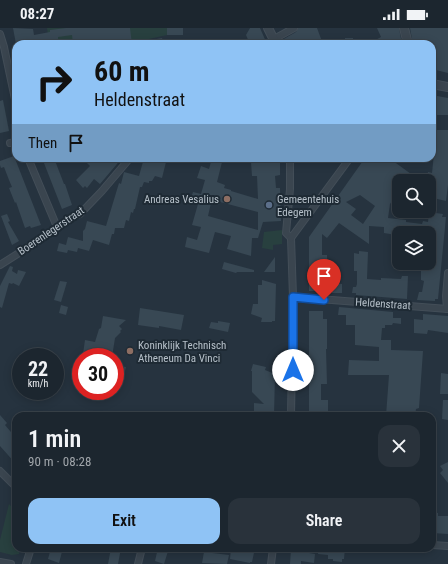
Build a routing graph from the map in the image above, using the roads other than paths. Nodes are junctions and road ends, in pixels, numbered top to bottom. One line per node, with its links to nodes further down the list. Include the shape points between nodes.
1 (268, 28): 5 (street)
2 (294, 28): 6 (street)
3 (404, 28): 7 (street)
4 (0, 34): 8 (street)
5 (274, 40)
6 (276, 40)
7 (407, 40)
8 (12, 85)
9 (436, 85): 10 (street)
10 (448, 87)
11 (30, 162): 15 (street)
12 (127, 162): 15 (street, Boerenlegerstraat, via 80,214)
13 (290, 162): 16 (street, via 286,232)
14 (347, 162): 16 (street)
15 (56, 227): 17 (street, Boerenlegerstraat)
16 (291, 238): 19 (street)
17 (0, 265)
18 (448, 273): 20 (street)
19 (293, 297): 20 (street, Heldenstraat); 21 (street)
20 (447, 309)
21 (292, 412)
22 (0, 471): 23 (street)
23 (12, 483)
24 (436, 545): 25 (street)
25 (448, 546)
26 (30, 552): 31 (street)
27 (141, 552): 32 (street)
28 (272, 552): 33 (street)
29 (0, 562): 30 (street)
30 (11, 564)
31 (26, 564)
32 (138, 564)
33 (271, 564)

